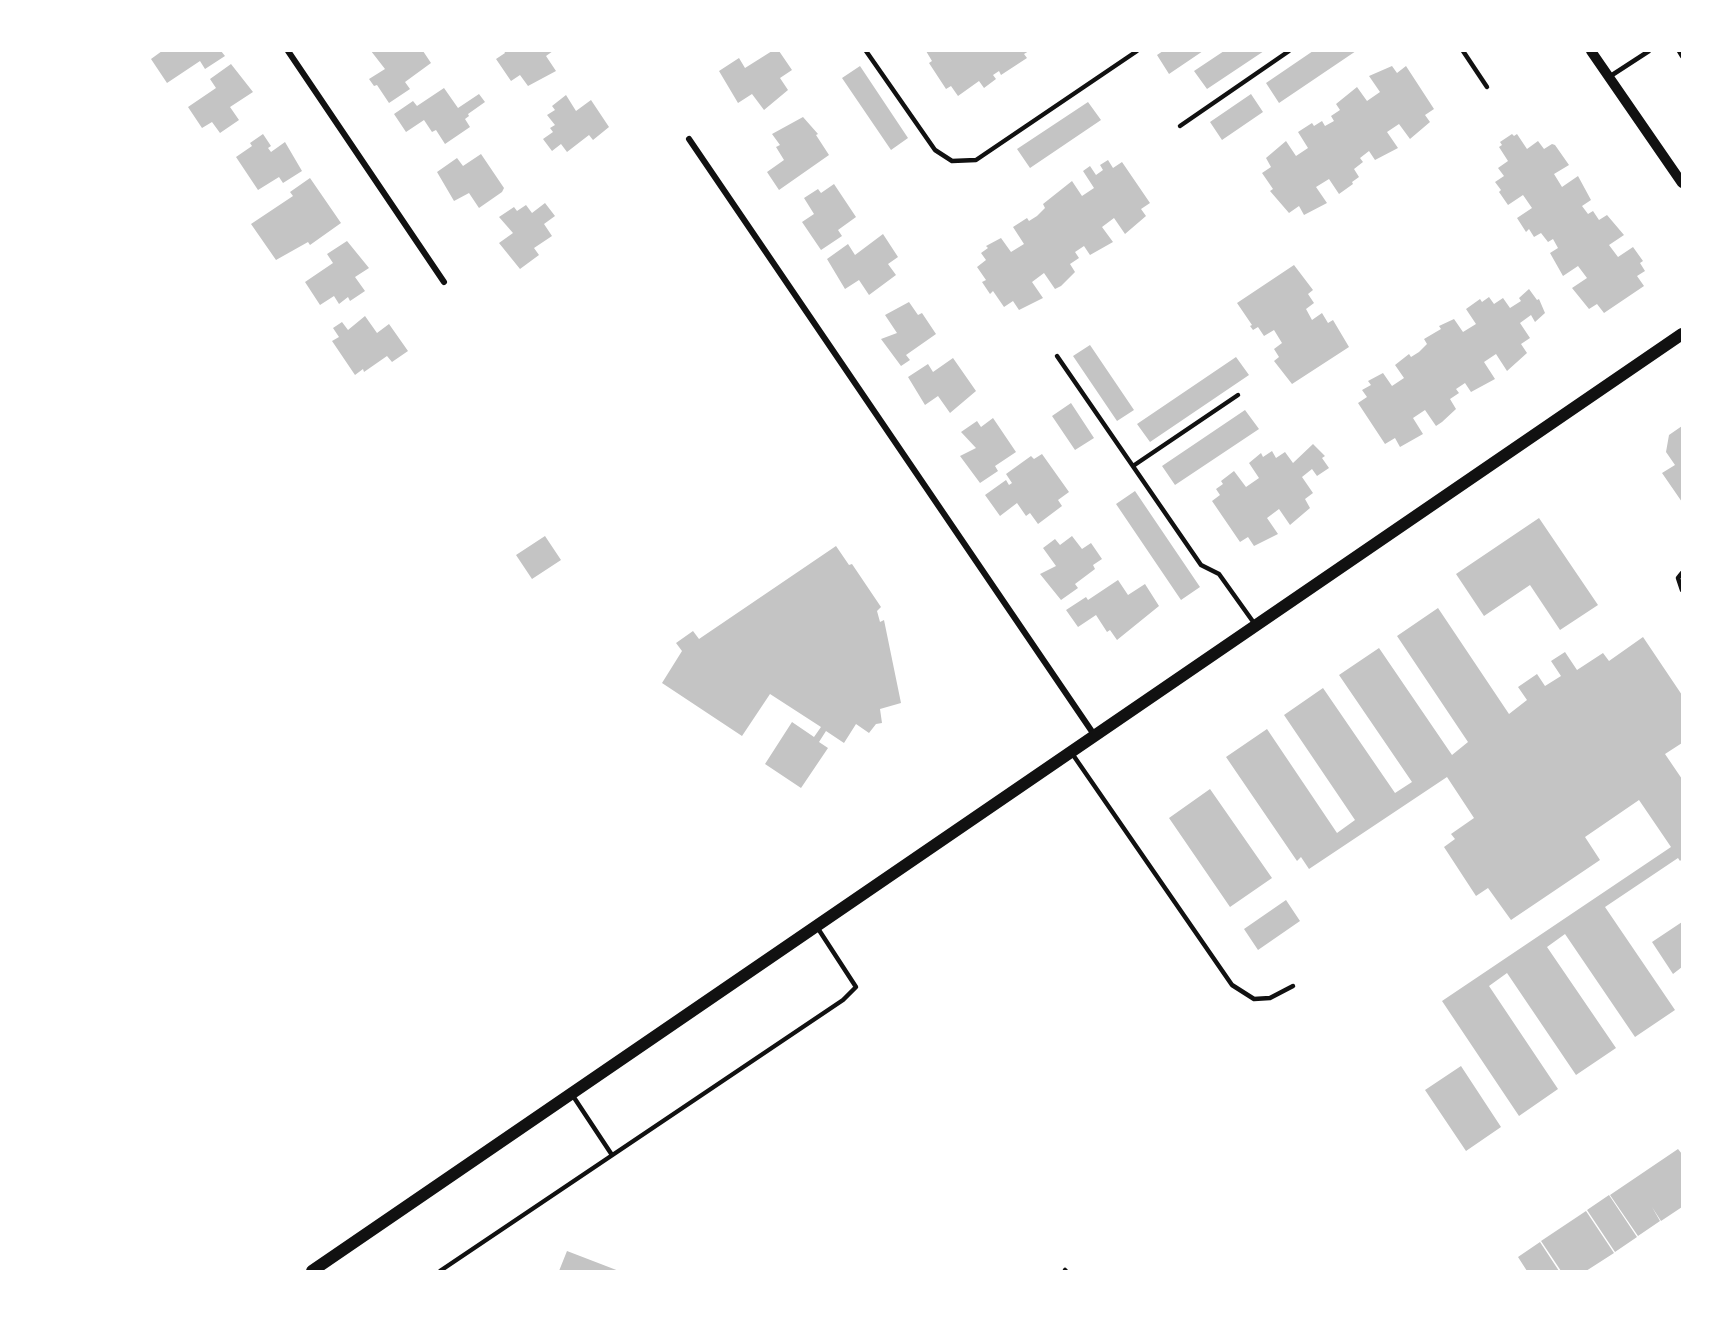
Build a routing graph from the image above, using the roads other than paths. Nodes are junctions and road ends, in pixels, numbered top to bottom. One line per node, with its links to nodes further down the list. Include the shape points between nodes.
1 (288, 51): 15 (street)
2 (866, 51): 3 (lane, via 934,150 952,161 976,160)
3 (1137, 51)
4 (1289, 51): 12 (lane)
5 (1463, 51): 11 (lane)
6 (1591, 51): 10 (street)
7 (1649, 51): 10 (lane)
8 (1678, 51): 9 (lane)
9 (1682, 56)
10 (1610, 77): 14 (street)
11 (1487, 87)
12 (1179, 126)
13 (689, 139): 23 (street)
14 (1682, 183)
15 (444, 282)
16 (1682, 334): 22 (main road)
17 (1057, 356): 19 (lane)
18 (1238, 395): 19 (lane)
19 (1133, 466): 22 (lane, via 1201,565 1219,574)
20 (1682, 573): 21 (lane, via 1678,578)
21 (1682, 590)
22 (1256, 625): 23 (main road)
23 (1095, 735): 24 (main road)
24 (1071, 752): 25 (main road); 26 (lane, via 1232,986 1254,999 1270,998)
25 (817, 926): 27 (main road); 28 (lane, via 856,987 843,1000)
26 (1293, 986)
27 (571, 1093): 28 (lane); 29 (main road)
28 (612, 1155): 30 (lane)
29 (312, 1271)
30 (440, 1271)

